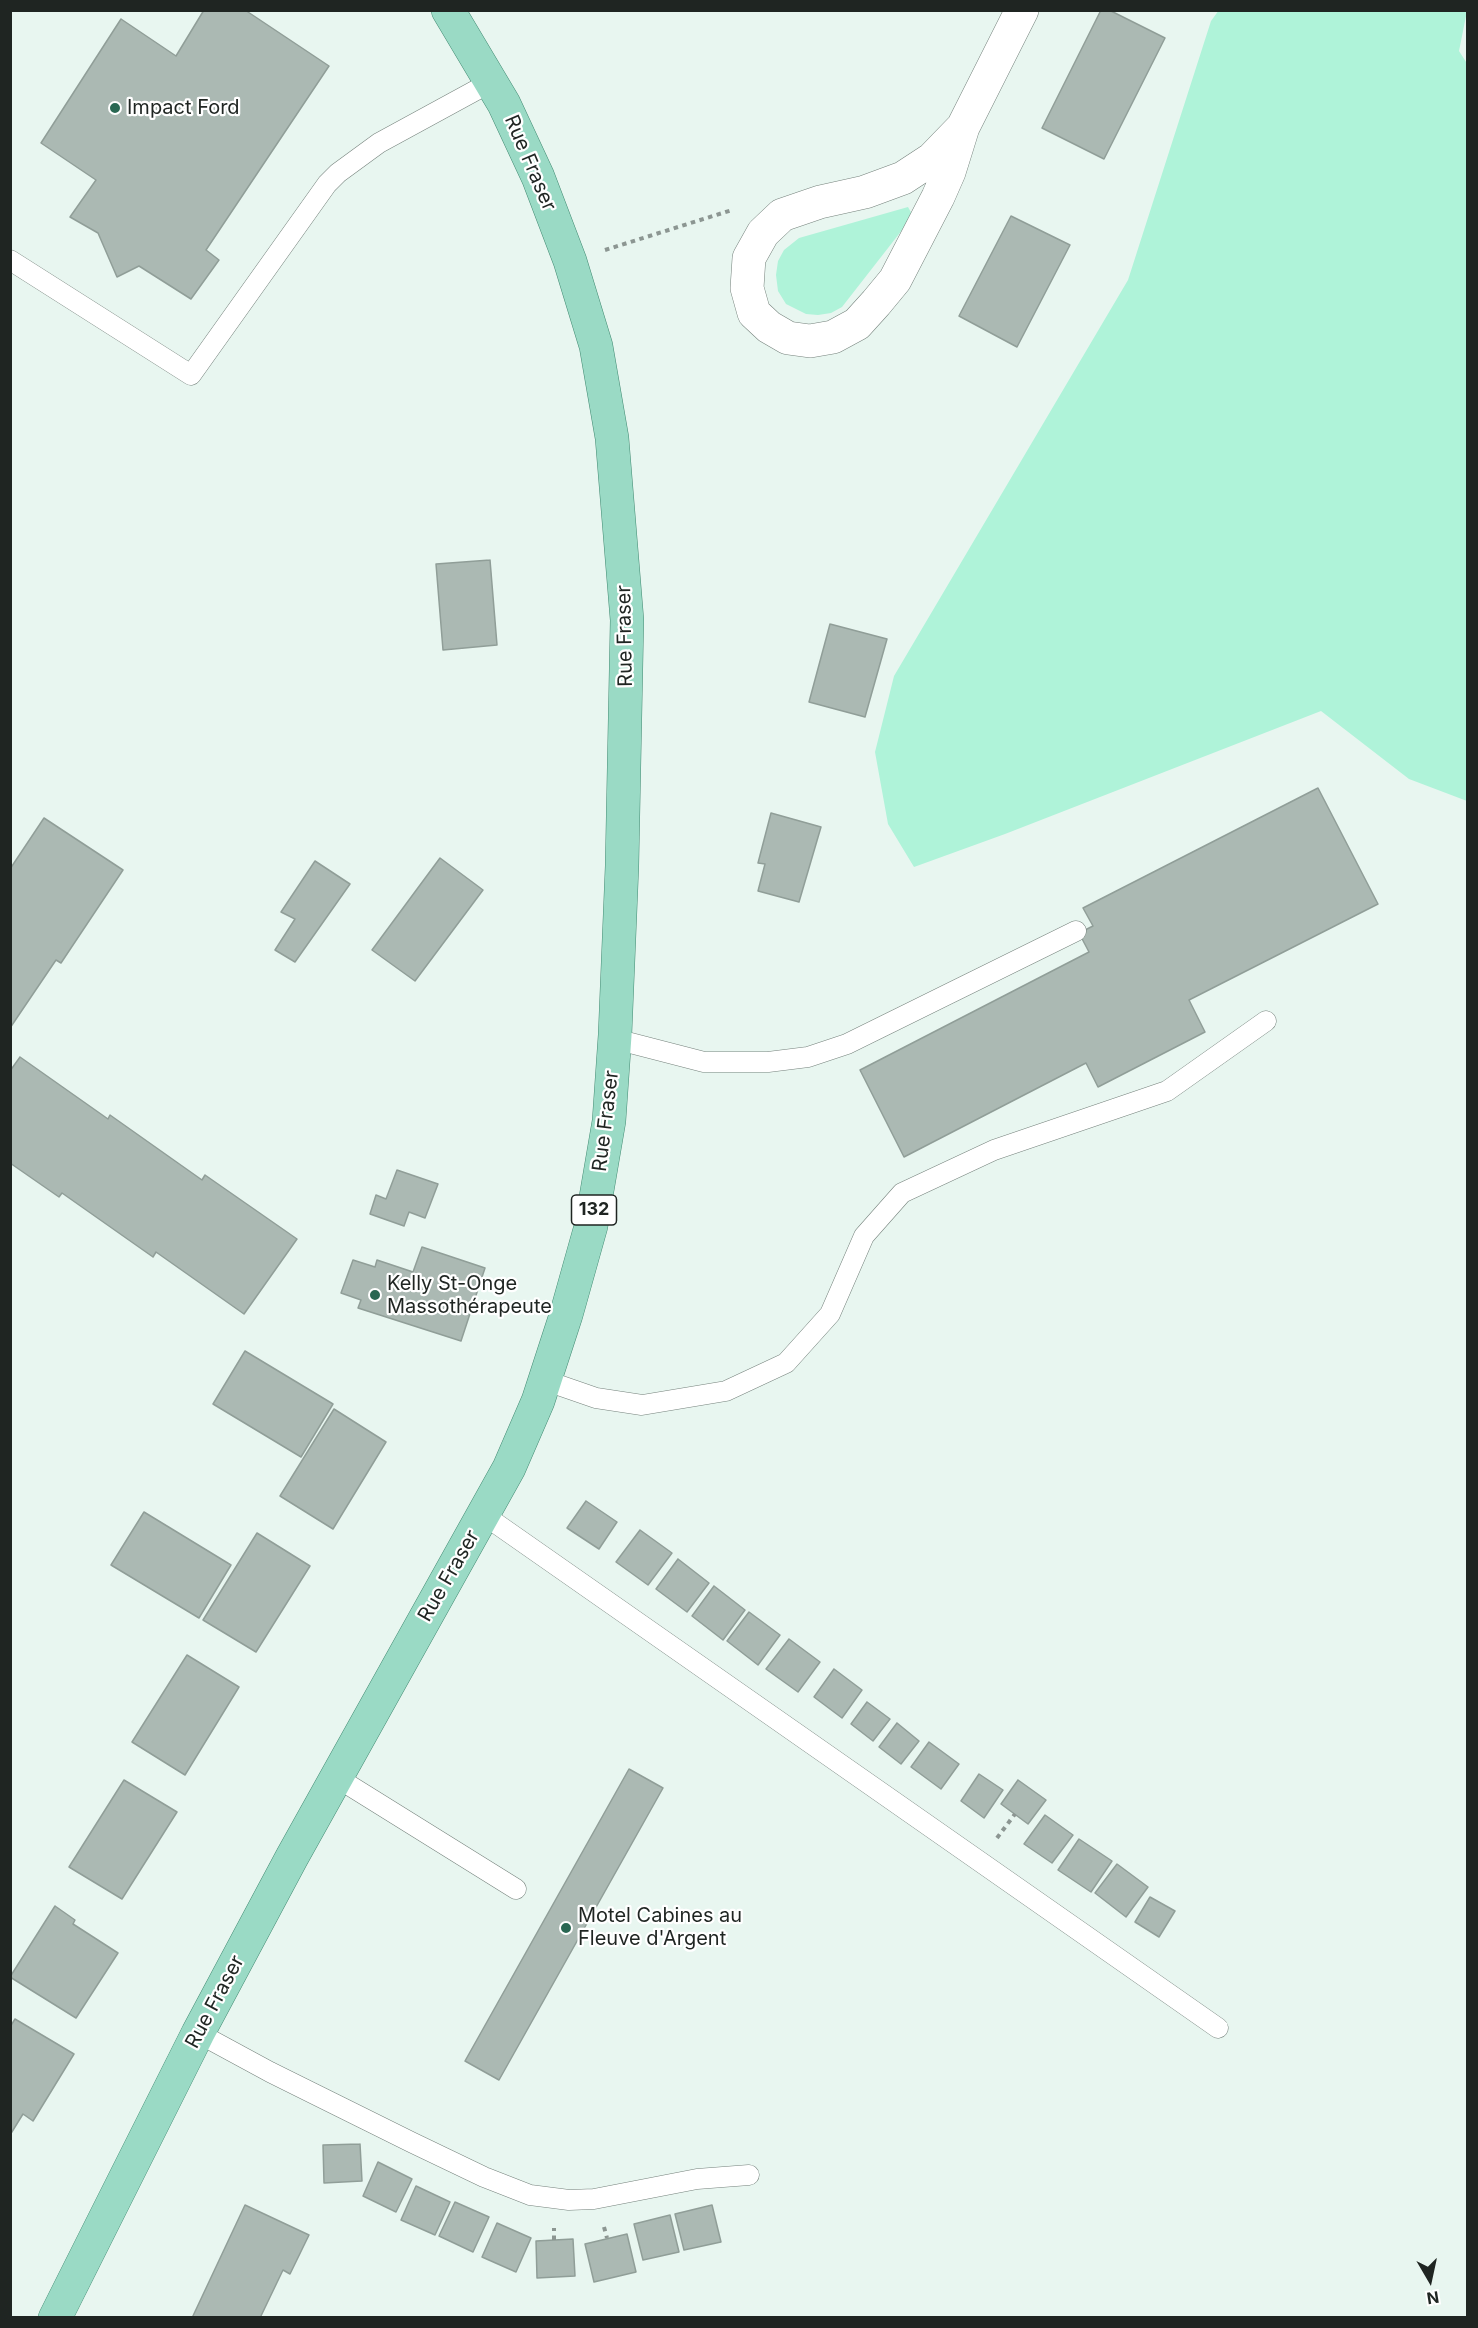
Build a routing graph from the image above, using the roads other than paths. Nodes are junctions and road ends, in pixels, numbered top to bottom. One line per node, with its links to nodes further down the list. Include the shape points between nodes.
1 (448, 10): 3 (main road, Rue Fraser / 132)
2 (1022, 10): 4 (street)
3 (491, 82): 5 (lane, via 379,143 338,173 191,375); 8 (main road, Rue Fraser / 132, via 538,177 570,261 596,346 612,438 627,620)
4 (963, 127): 4 (street, via 932,159 903,178 782,215 763,233 749,258 747,288 754,313 788,338 810,341 833,337 857,324 895,280 949,171)
5 (10, 260)
6 (1076, 931): 8 (lane, via 847,1044 808,1057 768,1062 704,1062)
7 (1266, 1021): 9 (lane, via 1167,1091 994,1150 902,1193 864,1236 830,1314 786,1363 726,1391 642,1405 596,1398)
8 (615, 1039): 9 (main road, Rue Fraser / 132, via 609,1121 591,1226)
9 (544, 1380): 10 (main road, Rue Fraser / 132, via 509,1468)
10 (484, 1515): 11 (main road, Rue Fraser / 132); 13 (lane)
11 (336, 1777): 12 (lane); 14 (main road, Rue Fraser / 132)
12 (516, 1889)
13 (1218, 2028)
14 (198, 2032): 15 (lane, via 411,2142 530,2195 594,2199 697,2179); 16 (main road, Rue Fraser / 132)
15 (749, 2175)
16 (55, 2318)

